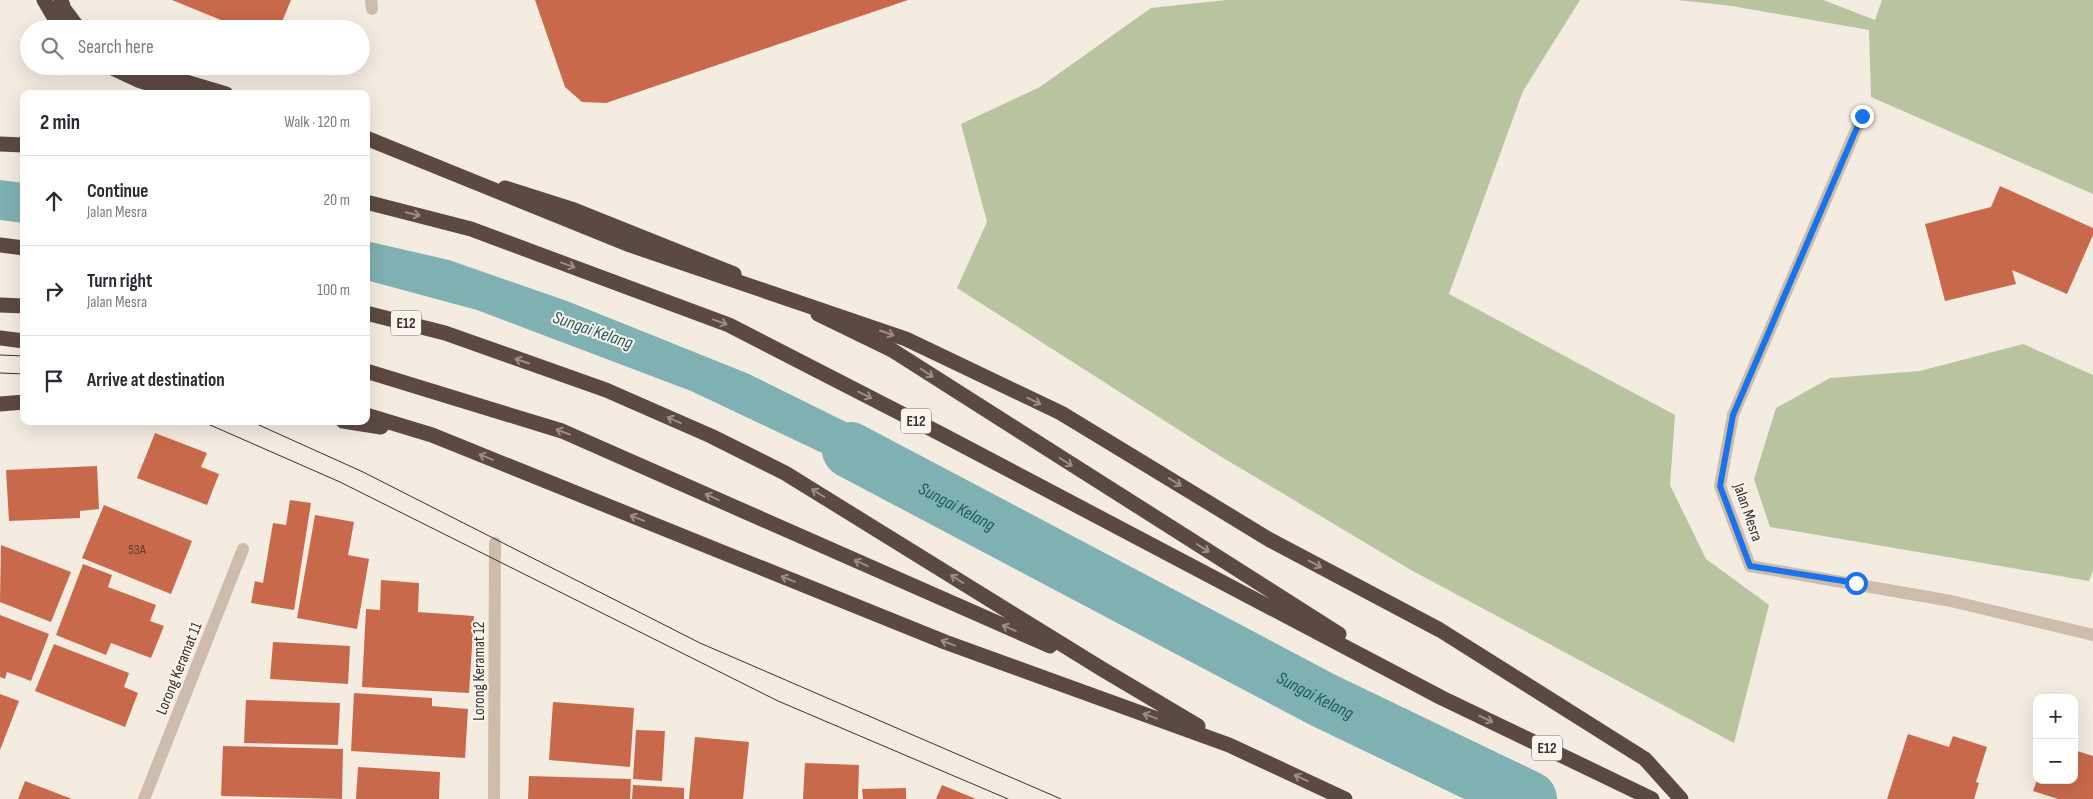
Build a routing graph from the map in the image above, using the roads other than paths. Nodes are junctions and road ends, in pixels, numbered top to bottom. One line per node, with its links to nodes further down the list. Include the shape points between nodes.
1 (44, 0): 3 (highway)
2 (61, 0): 4 (highway)
3 (57, 20)
4 (72, 20)
5 (127, 75): 7 (highway)
6 (162, 75): 8 (highway)
7 (169, 90)
8 (213, 90)
9 (1862, 116): 28 (street, Jalan Mesra, via 1733,415 1720,486 1750,566 1951,601)
10 (370, 140): 36 (highway, one-way to 36, bridge, via 630,245 906,339 1061,413 1270,540 1448,635 1645,759)
11 (370, 143): 30 (highway, one-way to 30, bridge, via 574,210 726,270 892,350)
12 (0, 144): 13 (highway)
13 (20, 145)
14 (370, 203): 30 (highway, E12, one-way to 30, via 471,229 729,325)
15 (0, 245): 16 (highway)
16 (20, 248)
17 (370, 315): 29 (highway, E12, one-way to 17, via 785,473 711,436 588,384 445,334)
18 (0, 338): 19 (highway)
19 (20, 340)
20 (370, 372): 29 (highway, one-way to 20, via 562,431)
21 (20, 402): 22 (highway)
22 (0, 404)
23 (370, 416): 25 (highway)
24 (368, 425): 25 (highway)
25 (432, 435): 31 (highway, one-way to 25, via 945,642)
26 (495, 542): 33 (street, Lorong Keramat 12)
27 (243, 549): 32 (street, Lorong Keramat 11)
28 (2093, 634)
29 (1102, 669): 31 (highway, E12)
30 (1442, 698): 35 (highway, E12, one-way to 35)
31 (1229, 745): 34 (highway, E12, one-way to 31)
32 (144, 799)
33 (494, 799)
34 (1345, 799)
35 (1652, 799)
36 (1681, 799)

